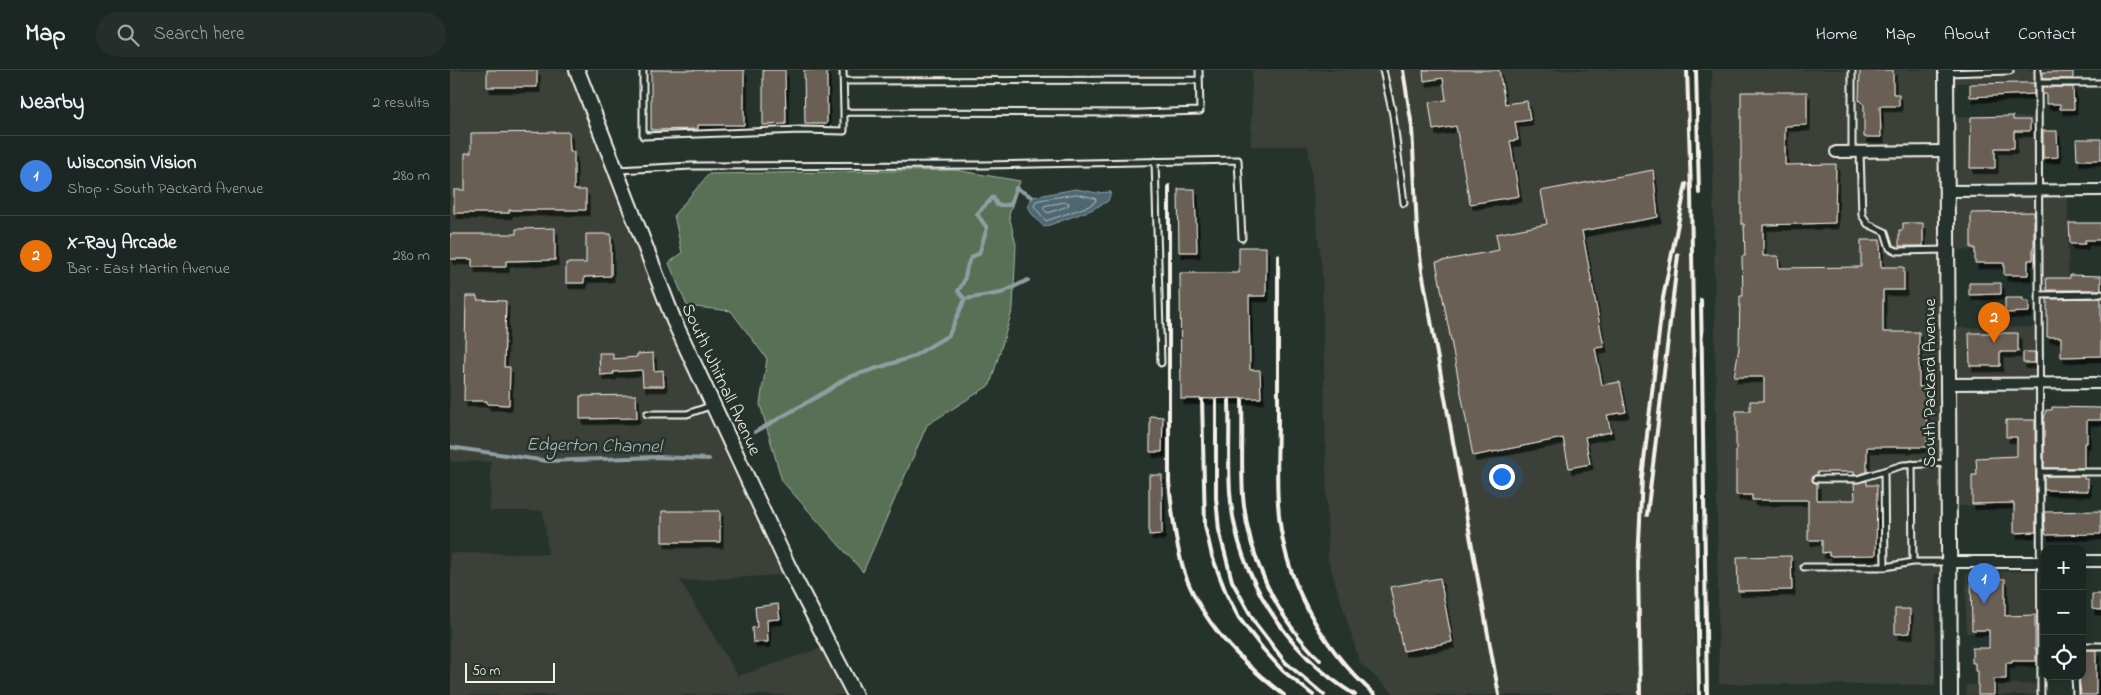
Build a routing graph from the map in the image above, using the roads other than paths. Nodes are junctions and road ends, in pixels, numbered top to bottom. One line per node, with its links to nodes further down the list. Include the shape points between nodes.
1 (578, 70): 19 (street, South Whitnall Avenue)
2 (643, 70): 14 (lane, via 643,136 844,130)
3 (844, 70): 11 (lane)
4 (1199, 70): 10 (lane)
5 (1383, 70): 23 (lane, via 1393,115)
6 (1852, 70): 17 (lane)
7 (2038, 70): 12 (lane)
8 (1946, 71): 9 (lane); 15 (street, South Packard Avenue)
9 (2010, 71)
10 (1199, 80): 11 (lane); 14 (lane, via 1200,111)
11 (844, 81): 14 (lane)
12 (2038, 83): 13 (lane); 20 (lane)
13 (2101, 83)
14 (844, 112)
15 (1947, 151): 17 (street); 22 (street, South Packard Avenue)
16 (1836, 152): 17 (street)
17 (1856, 152): 25 (lane, via 1862,215 1868,224 1885,232 1890,248 1897,251)
18 (1155, 160): 19 (lane, via 974,165 691,166); 24 (lane, via 1238,160); 28 (lane)
19 (616, 171): 32 (street, South Whitnall Avenue, via 674,321)
20 (2038, 190): 21 (street); 22 (street); 27 (lane)
21 (2101, 190)
22 (1947, 191): 25 (street, South Packard Avenue)
23 (1404, 203)
24 (1242, 238)
25 (1947, 250): 31 (street, South Packard Avenue)
26 (2101, 294): 27 (lane)
27 (2040, 295): 29 (lane)
28 (1161, 363)
29 (2040, 383): 30 (street); 31 (street); 37 (lane)
30 (2101, 383)
31 (1948, 384): 34 (street, South Packard Avenue)
32 (713, 405): 33 (lane, via 687,414); 54 (street, South Whitnall Avenue, via 789,568)
33 (647, 414)
34 (1949, 463): 35 (lane); 44 (street, South Packard Avenue)
35 (1912, 464): 36 (lane); 43 (lane)
36 (1884, 472): 39 (lane, via 1858,479); 47 (lane)
37 (2040, 472): 38 (lane); 40 (lane)
38 (2101, 472)
39 (1816, 479)
40 (2042, 545)
41 (2086, 561): 42 (street)
42 (2101, 561)
43 (1913, 562): 44 (lane); 47 (lane)
44 (1949, 562): 45 (street); 55 (street, South Packard Avenue)
45 (2041, 562)
46 (1804, 567): 47 (lane)
47 (1884, 567)
48 (2043, 590): 49 (lane)
49 (2043, 635)
50 (2086, 646): 51 (lane)
51 (2101, 646)
52 (2042, 680): 56 (lane)
53 (2075, 680): 57 (lane)
54 (855, 695)
55 (1950, 695)
56 (2041, 695)
57 (2076, 695)

